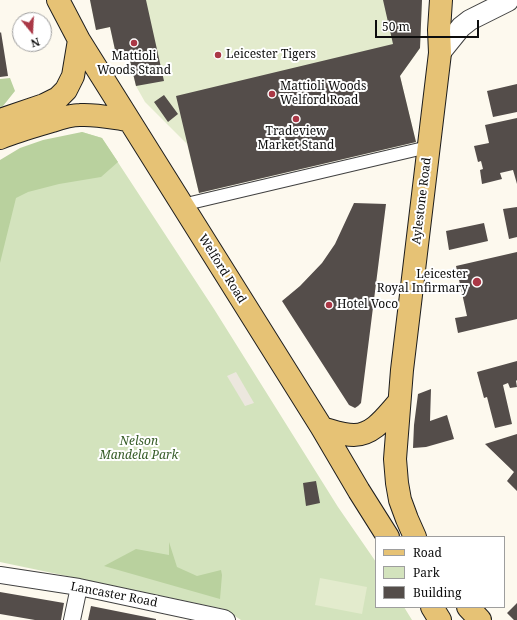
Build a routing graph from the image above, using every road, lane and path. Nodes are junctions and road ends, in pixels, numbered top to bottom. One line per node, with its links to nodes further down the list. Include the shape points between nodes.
1 (58, 0): 5 (main road, Welford Road)
2 (441, 0): 6 (main road, Aylestone Road)
3 (482, 0): 4 (street)
4 (511, 1): 6 (street, via 470,20)
5 (78, 40): 7 (main road, via 73,76 66,90 58,98 44,105); 8 (main road, Welford Road)
6 (440, 53): 10 (main road, Aylestone Road)
7 (0, 120)
8 (128, 120): 9 (main road, via 94,115 71,116); 11 (main road, Welford Road)
9 (0, 138)
10 (428, 147): 11 (street); 12 (main road, Aylestone Road)
11 (182, 205): 13 (main road, Welford Road)
12 (399, 402): 13 (main road, via 372,430 362,434 345,434); 15 (main road, Aylestone Road, via 395,460 397,484 400,500)
13 (322, 428): 14 (main road, Welford Road)
14 (387, 536)
15 (415, 536)
16 (0, 575): 17 (street, Lancaster Road)
17 (79, 587): 20 (street); 21 (street, Lancaster Road)
18 (433, 608): 22 (main road)
19 (469, 608): 23 (main road)
20 (72, 620)
21 (227, 620)
22 (440, 620)
23 (480, 620)

